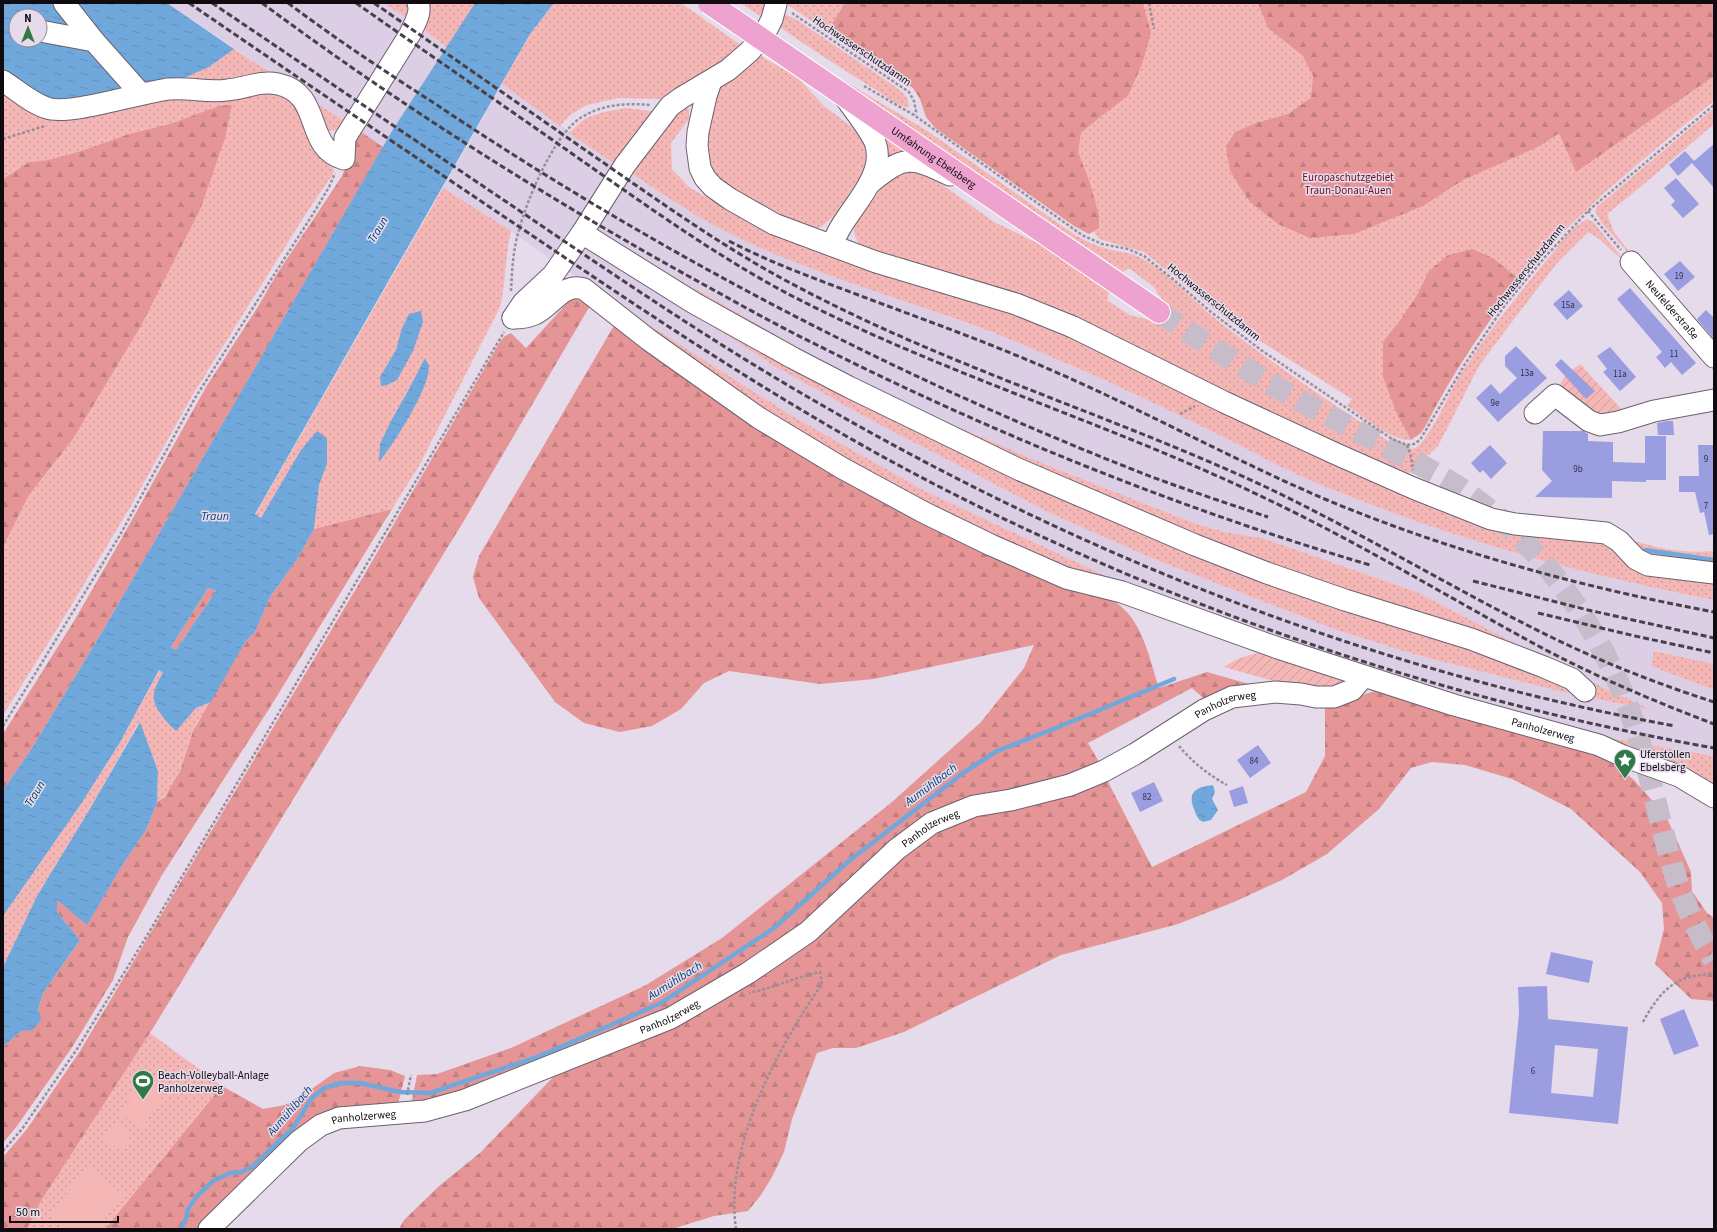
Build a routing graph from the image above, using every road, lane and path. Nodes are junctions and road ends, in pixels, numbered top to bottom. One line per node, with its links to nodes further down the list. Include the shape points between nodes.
1 (64, 3): 8 (street)
2 (418, 3): 17 (street, via 418,16 410,34 345,138)
3 (709, 3): 12 (main road, Umfahrung Ebelsberg, bridge)
4 (1149, 3): 6 (path)
5 (776, 4): 10 (street, via 772,19 756,46); 31 (path, Hochwasserschutzdamm, via 909,92 914,101 914,115 1073,229 1096,242 1128,249 1144,256 1261,350 1392,439)
6 (1154, 29)
7 (48, 32): 8 (street)
8 (94, 41): 11 (street)
9 (3, 81): 11 (street, via 43,106 58,110)
10 (711, 81): 14 (street); 22 (street, via 702,111 697,146 700,168 705,178 730,199 774,224)
11 (141, 94): 17 (street, via 182,88 226,91 263,83 283,86 304,100 320,139 332,155)
12 (843, 95): 18 (street, via 874,142 877,152); 19 (main road, Umfahrung Ebelsberg)
13 (1714, 105): 20 (path, Hochwasserschutzdamm)
14 (670, 106): 21 (street, via 625,165); 25 (path, via 608,106 581,118 567,129 539,178 519,230 511,286)
15 (52, 124): 16 (path)
16 (3, 138)
17 (344, 159): 36 (path, via 313,214 195,398 120,535)
18 (870, 183): 19 (street, via 897,164 912,160 927,164); 22 (street, via 841,226)
19 (980, 189): 24 (main road, Umfahrung Ebelsberg)
20 (1588, 211): 23 (path); 31 (path, Hochwasserschutzdamm, via 1505,305 1456,378 1426,432 1416,443)
21 (582, 233): 25 (street, via 553,275 523,303); 35 (street, via 694,303 793,358 1018,469 1260,570 1345,600 1472,639 1544,667 1572,679)
22 (832, 245): 32 (street, via 876,262 1016,304 1073,326 1224,402)
23 (1631, 262): 26 (street, Neufelderstraße)
24 (1159, 312)
25 (515, 315): 34 (street, via 535,314 568,289 584,289 759,418 842,468 938,520 1066,578 1122,592); 45 (path, via 145,939 76,1049 22,1129)
26 (1714, 357)
27 (1714, 400): 29 (street, via 1654,411 1600,425 1584,417 1555,395)
28 (1198, 405): 30 (path)
29 (1535, 413)
30 (1180, 414)
31 (1407, 445): 32 (path, via 1413,469)
32 (1412, 488): 33 (street, via 1491,519 1606,533 1619,541 1636,559 1648,565)
33 (1714, 573)
34 (1364, 676): 39 (street, Panholzerweg, via 1454,705 1599,745 1679,776); 41 (street, Panholzerweg, via 1352,690 1334,697 1275,692 1232,698 1204,710 1136,754 1104,771 1070,785 1011,800 974,806 932,823 897,849 808,932 748,973)
35 (1585, 692)
36 (3, 726)
37 (1179, 746): 38 (path, via 1195,762)
38 (1227, 785)
39 (1714, 797)
40 (1714, 973): 42 (path, via 1673,983 1662,993)
41 (721, 988): 46 (street, Panholzerweg, via 671,1018 464,1100 426,1111 338,1118 321,1124 299,1141); 47 (path, via 736,996 766,990 800,976 820,972 822,984 781,1050 750,1119 734,1184)
42 (1643, 1022)
43 (411, 1075): 44 (path)
44 (406, 1099)
45 (3, 1151)
46 (209, 1229)
47 (736, 1229)

